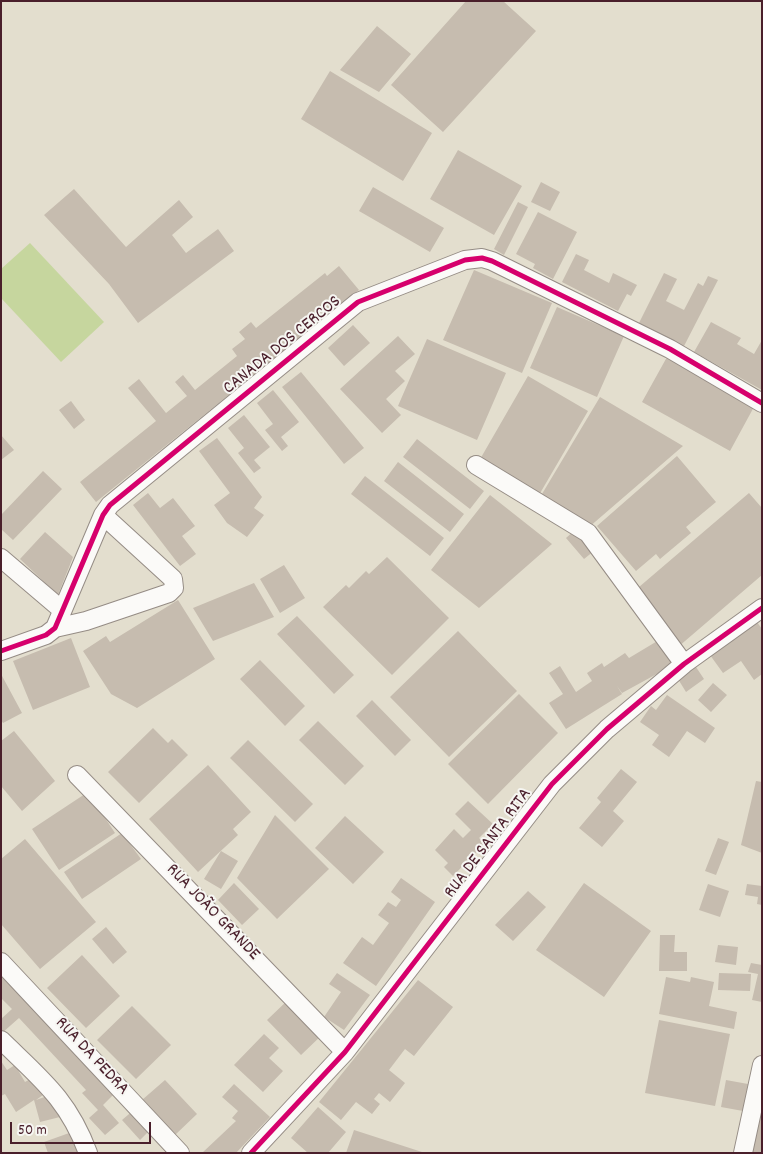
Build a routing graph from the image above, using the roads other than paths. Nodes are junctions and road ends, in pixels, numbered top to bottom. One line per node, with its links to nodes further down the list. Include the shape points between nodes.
1 (762, 403): 3 (street, CANADA DOS CERCOS, via 602,314 492,261 474,258 358,302)
2 (476, 465): 9 (street, via 588,533)
3 (106, 510): 5 (street); 7 (street, via 173,579 174,588 169,593 86,621)
4 (1, 558): 5 (street)
5 (62, 610): 7 (street)
6 (760, 614): 9 (street, RUA DE SANTA RITA)
7 (55, 628): 8 (street, via 46,635)
8 (1, 651)
9 (684, 664): 13 (street, RUA DE SANTA RITA, via 607,729 552,784)
10 (77, 775): 13 (street, RUA JOÃO GRANDE)
11 (1, 962): 16 (street, RUA DA PEDRA)
12 (1, 1040): 15 (street, via 61,1098)
13 (345, 1052): 17 (street, RUA DE SANTA RITA)
14 (761, 1073): 18 (street)
15 (88, 1153)
16 (180, 1153)
17 (251, 1153)
18 (743, 1153)

